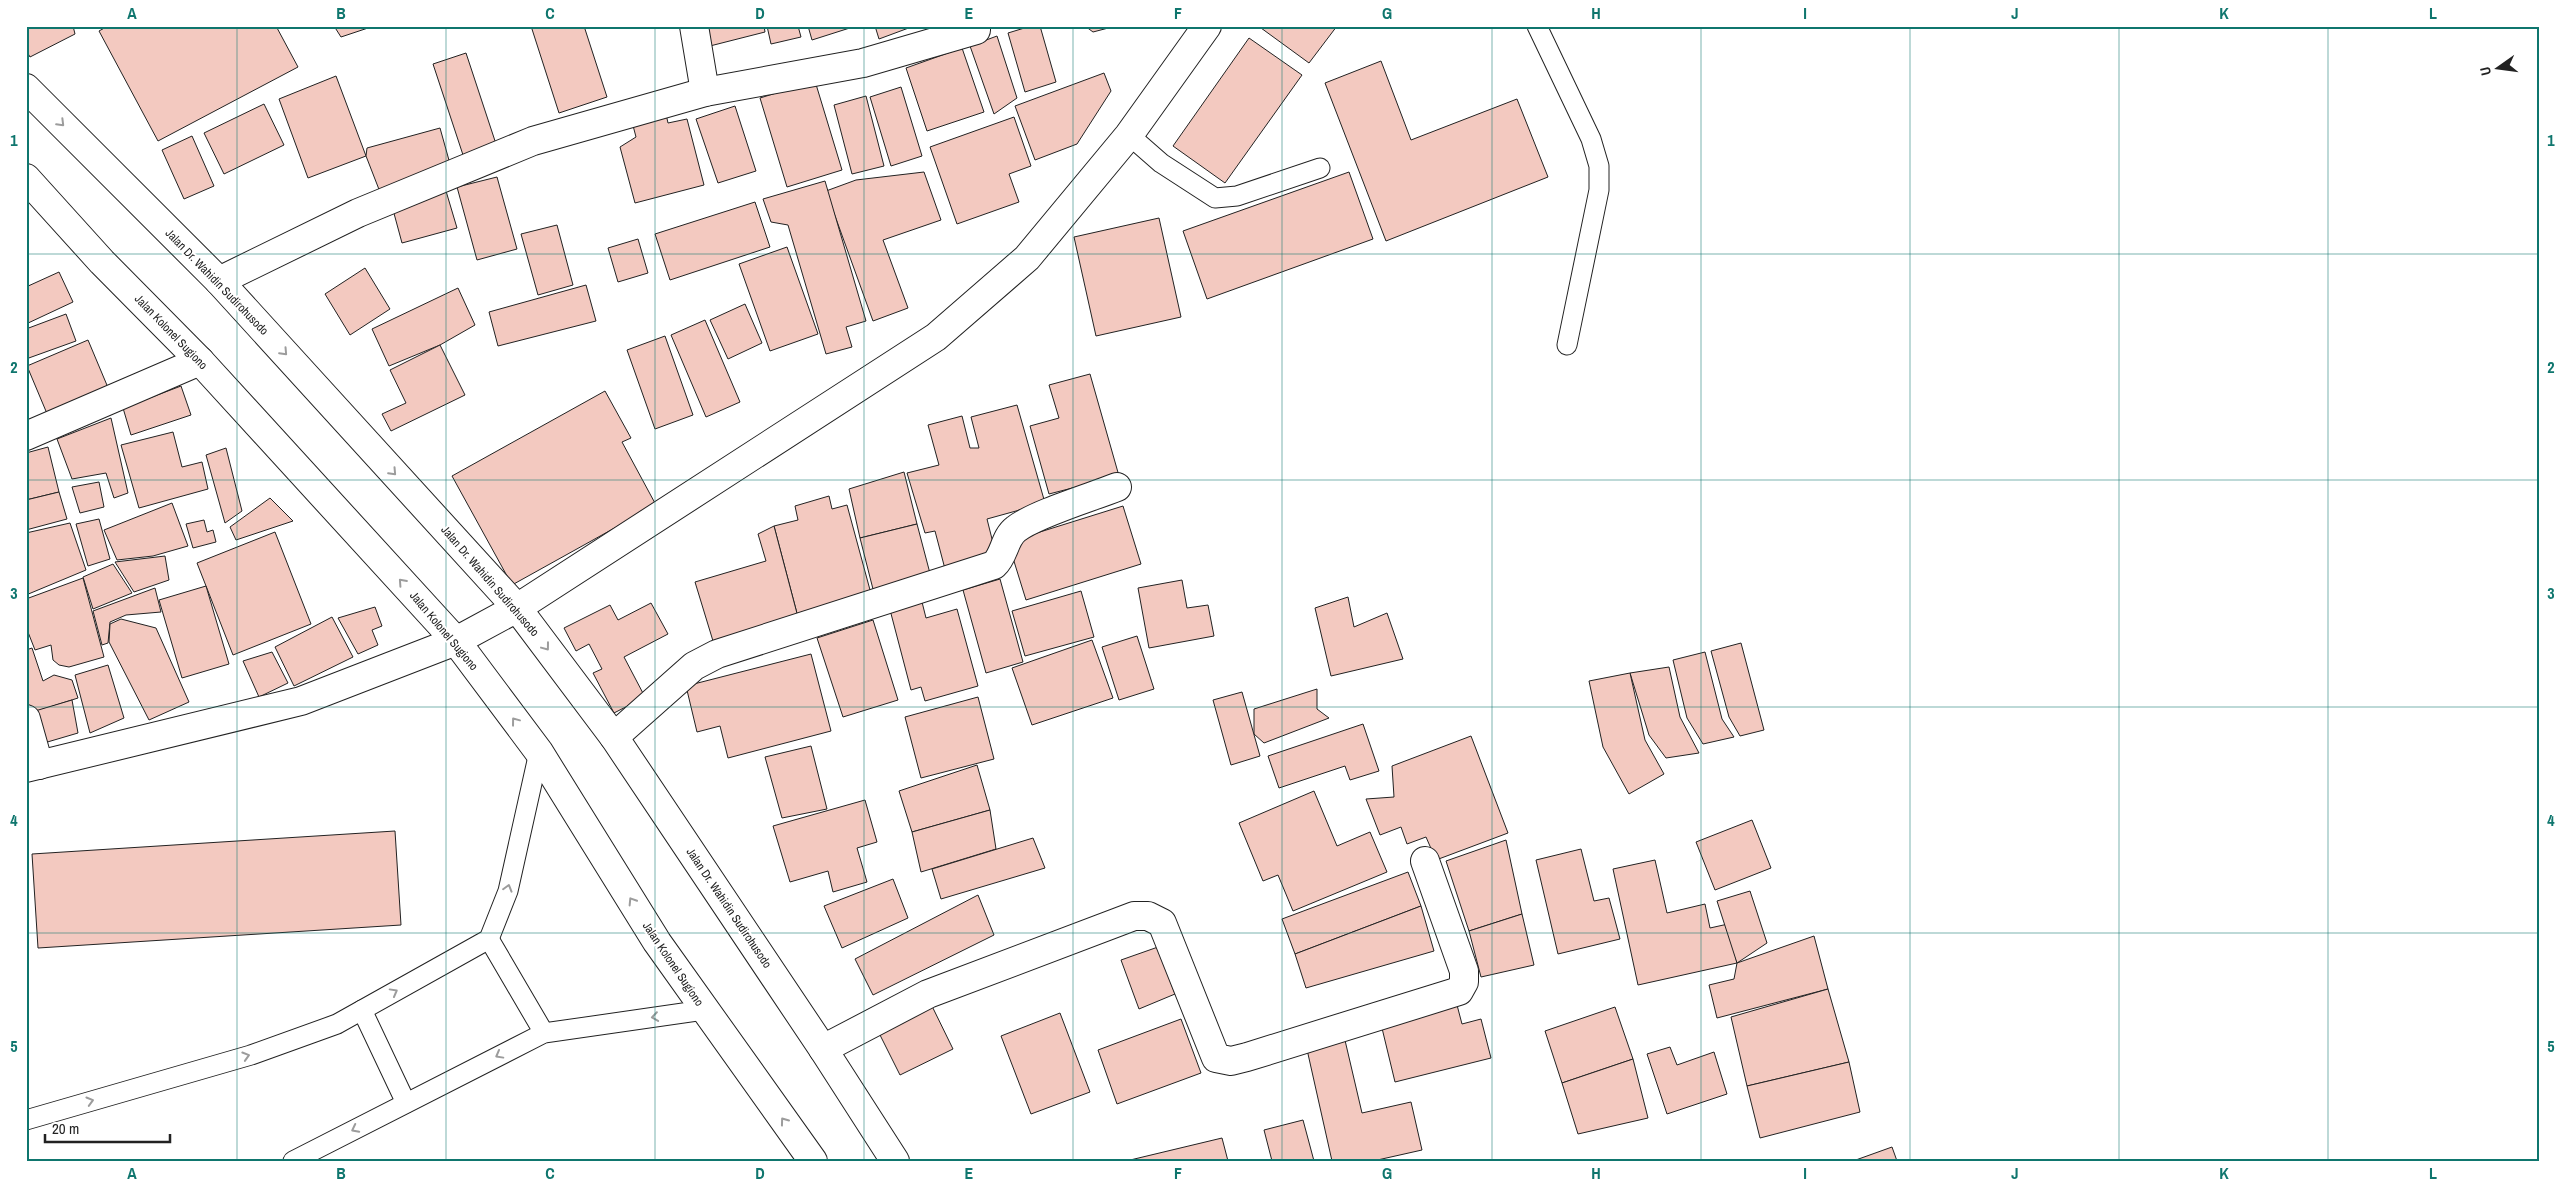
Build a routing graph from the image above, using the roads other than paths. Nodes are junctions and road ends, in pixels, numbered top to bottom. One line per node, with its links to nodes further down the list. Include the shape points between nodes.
1 (694, 26): 6 (main road)
2 (1207, 26): 7 (main road)
3 (1537, 26): 11 (lane, via 1591,139 1599,166 1599,190)
4 (976, 30): 6 (main road, via 863,63)
5 (26, 88): 10 (main road, Jalan Dr. Wahidin Sudirohusodo, one-way to 10)
6 (705, 92): 10 (main road, via 534,141 358,213)
7 (1136, 140): 8 (lane, via 1160,163 1215,198 1238,196); 15 (main road, via 1027,258 936,337)
8 (1320, 168)
9 (26, 178): 12 (main road, Jalan Kolonel Sugiono, via 102,262)
10 (218, 281): 15 (main road, Jalan Dr. Wahidin Sudirohusodo, one-way to 15)
11 (1567, 345)
12 (200, 361): 13 (main road); 16 (main road, Jalan Kolonel Sugiono, one-way to 12)
13 (26, 436)
14 (1117, 487): 18 (main road, via 1015,529 1002,558 994,564 717,654 687,672)
15 (517, 608): 16 (main road); 18 (main road, Jalan Dr. Wahidin Sudirohusodo, one-way to 18)
16 (456, 641): 19 (main road, Jalan Kolonel Sugiono, one-way to 16); 20 (main road, via 301,701)
17 (26, 719): 20 (main road)
18 (614, 737): 26 (main road, Jalan Dr. Wahidin Sudirohusodo)
19 (539, 752): 22 (lane, one-way to 19, via 508,891); 24 (main road, Jalan Kolonel Sugiono, one-way to 19)
20 (33, 766)
21 (1425, 861): 26 (main road, via 1464,971 1464,982 1459,991 1246,1057 1231,1061 1216,1058 1162,923 1148,916 1134,916 928,994)
22 (489, 939): 23 (lane, one-way to 22); 25 (lane)
23 (362, 1010): 27 (lane); 28 (lane, one-way to 23, via 251,1055 337,1024)
24 (704, 1010): 25 (lane, one-way to 25); 30 (main road, Jalan Kolonel Sugiono, one-way to 24)
25 (544, 1033): 27 (lane, one-way to 27)
26 (823, 1049): 31 (main road, Jalan Dr. Wahidin Sudirohusodo)
27 (406, 1103): 29 (lane, one-way to 29)
28 (26, 1120)
29 (293, 1161)
30 (813, 1161)
31 (895, 1161)

